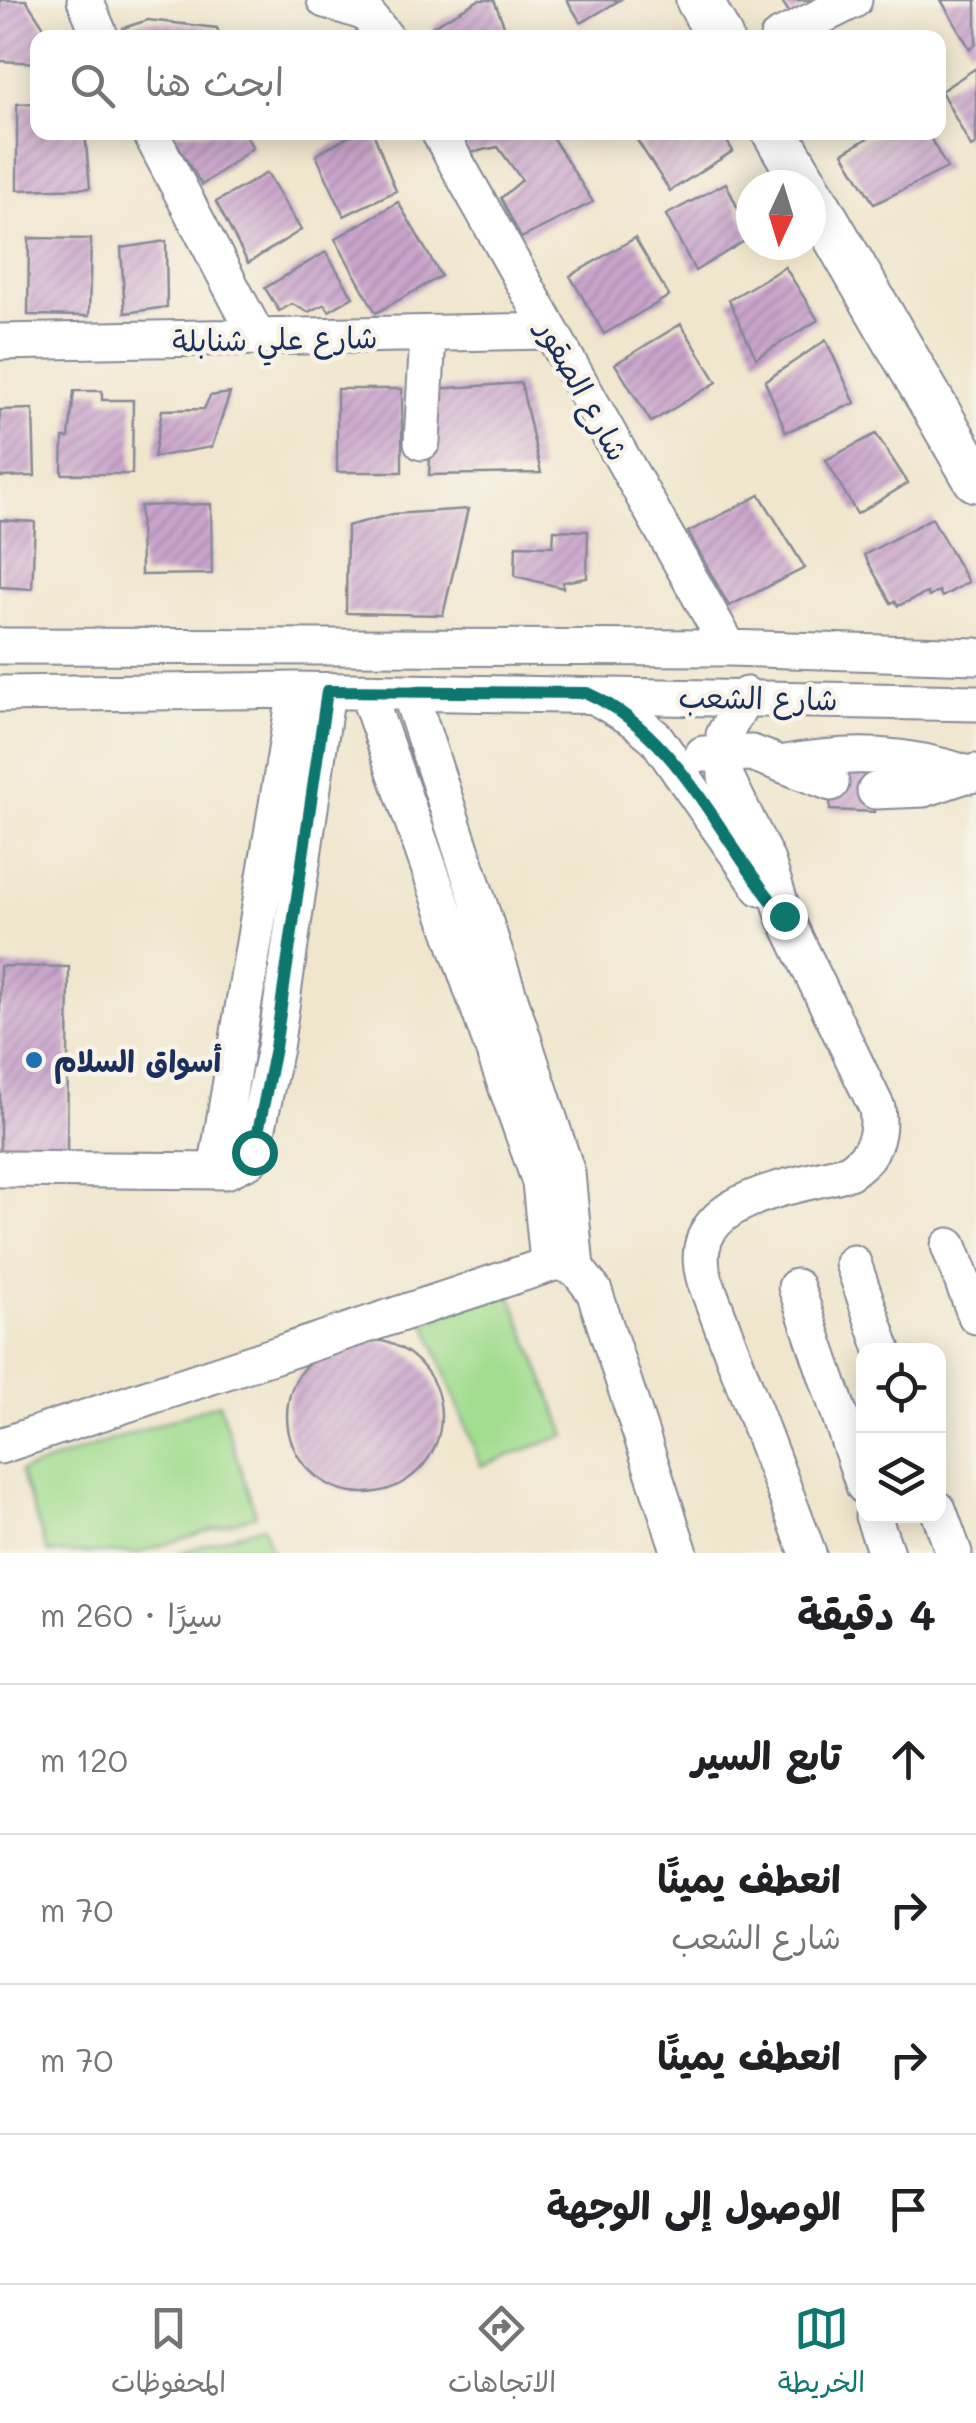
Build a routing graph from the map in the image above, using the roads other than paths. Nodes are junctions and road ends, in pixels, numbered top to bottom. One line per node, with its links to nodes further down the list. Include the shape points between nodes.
1 (85, 0): 5 (street)
2 (325, 0): 6 (street, via 366,13)
3 (699, 0): 7 (main road)
4 (854, 0): 8 (street)
5 (98, 30)
6 (380, 30)
7 (716, 30)
8 (794, 30)
9 (154, 140): 16 (street)
10 (444, 140): 14 (street, شارع الصقور)
11 (780, 140): 12 (main road)
12 (797, 170)
13 (826, 220): 19 (main road)
14 (551, 331): 15 (street, شارع علي شنابلة); 21 (street, شارع الصقور)
15 (428, 336): 16 (street, شارع علي شنابلة); 18 (street)
16 (258, 338): 17 (street, شارع علي شنابلة)
17 (0, 342)
18 (422, 442)
19 (976, 479)
20 (0, 646): 21 (street, شارع الشعب)
21 (729, 648): 22 (street, شارع الشعب)
22 (976, 656)
23 (311, 691): 24 (street, شارع الشعب); 27 (street, شارع الشعب); 37 (street); 38 (street)
24 (368, 692): 25 (street, شارع الشعب); 41 (street)
25 (410, 693): 26 (street, شارع الشعب); 41 (street)
26 (587, 693): 28 (street, شارع الشعب); 31 (street, via 635,720)
27 (0, 694)
28 (746, 696): 29 (street, شارع الشعب); 30 (street, via 728,721)
29 (976, 703)
30 (723, 751): 31 (street); 32 (street); 36 (street, via 726,777 767,861)
31 (672, 760): 36 (street)
32 (786, 763): 33 (street, via 879,754); 34 (street)
33 (973, 774): 35 (street, via 924,789)
34 (831, 783)
35 (875, 791)
36 (784, 916): 55 (street, via 877,1108 878,1138 849,1172 725,1210 708,1228 700,1254)
37 (246, 992): 38 (street); 39 (street)
38 (283, 992): 40 (street)
39 (238, 1048): 40 (street); 43 (street)
40 (275, 1048): 43 (street, via 254,1152 236,1170)
41 (546, 1156): 46 (street, via 540,1182)
42 (0, 1169): 43 (street)
43 (216, 1171)
44 (948, 1246): 48 (street)
45 (852, 1263): 49 (street)
46 (562, 1265): 50 (street); 54 (street, via 594,1291)
47 (796, 1287): 51 (street)
48 (976, 1316)
49 (881, 1343)
50 (0, 1446)
51 (856, 1463)
52 (875, 1523): 56 (street)
53 (943, 1523): 57 (street)
54 (680, 1553)
55 (808, 1553)
56 (886, 1553)
57 (954, 1553)

